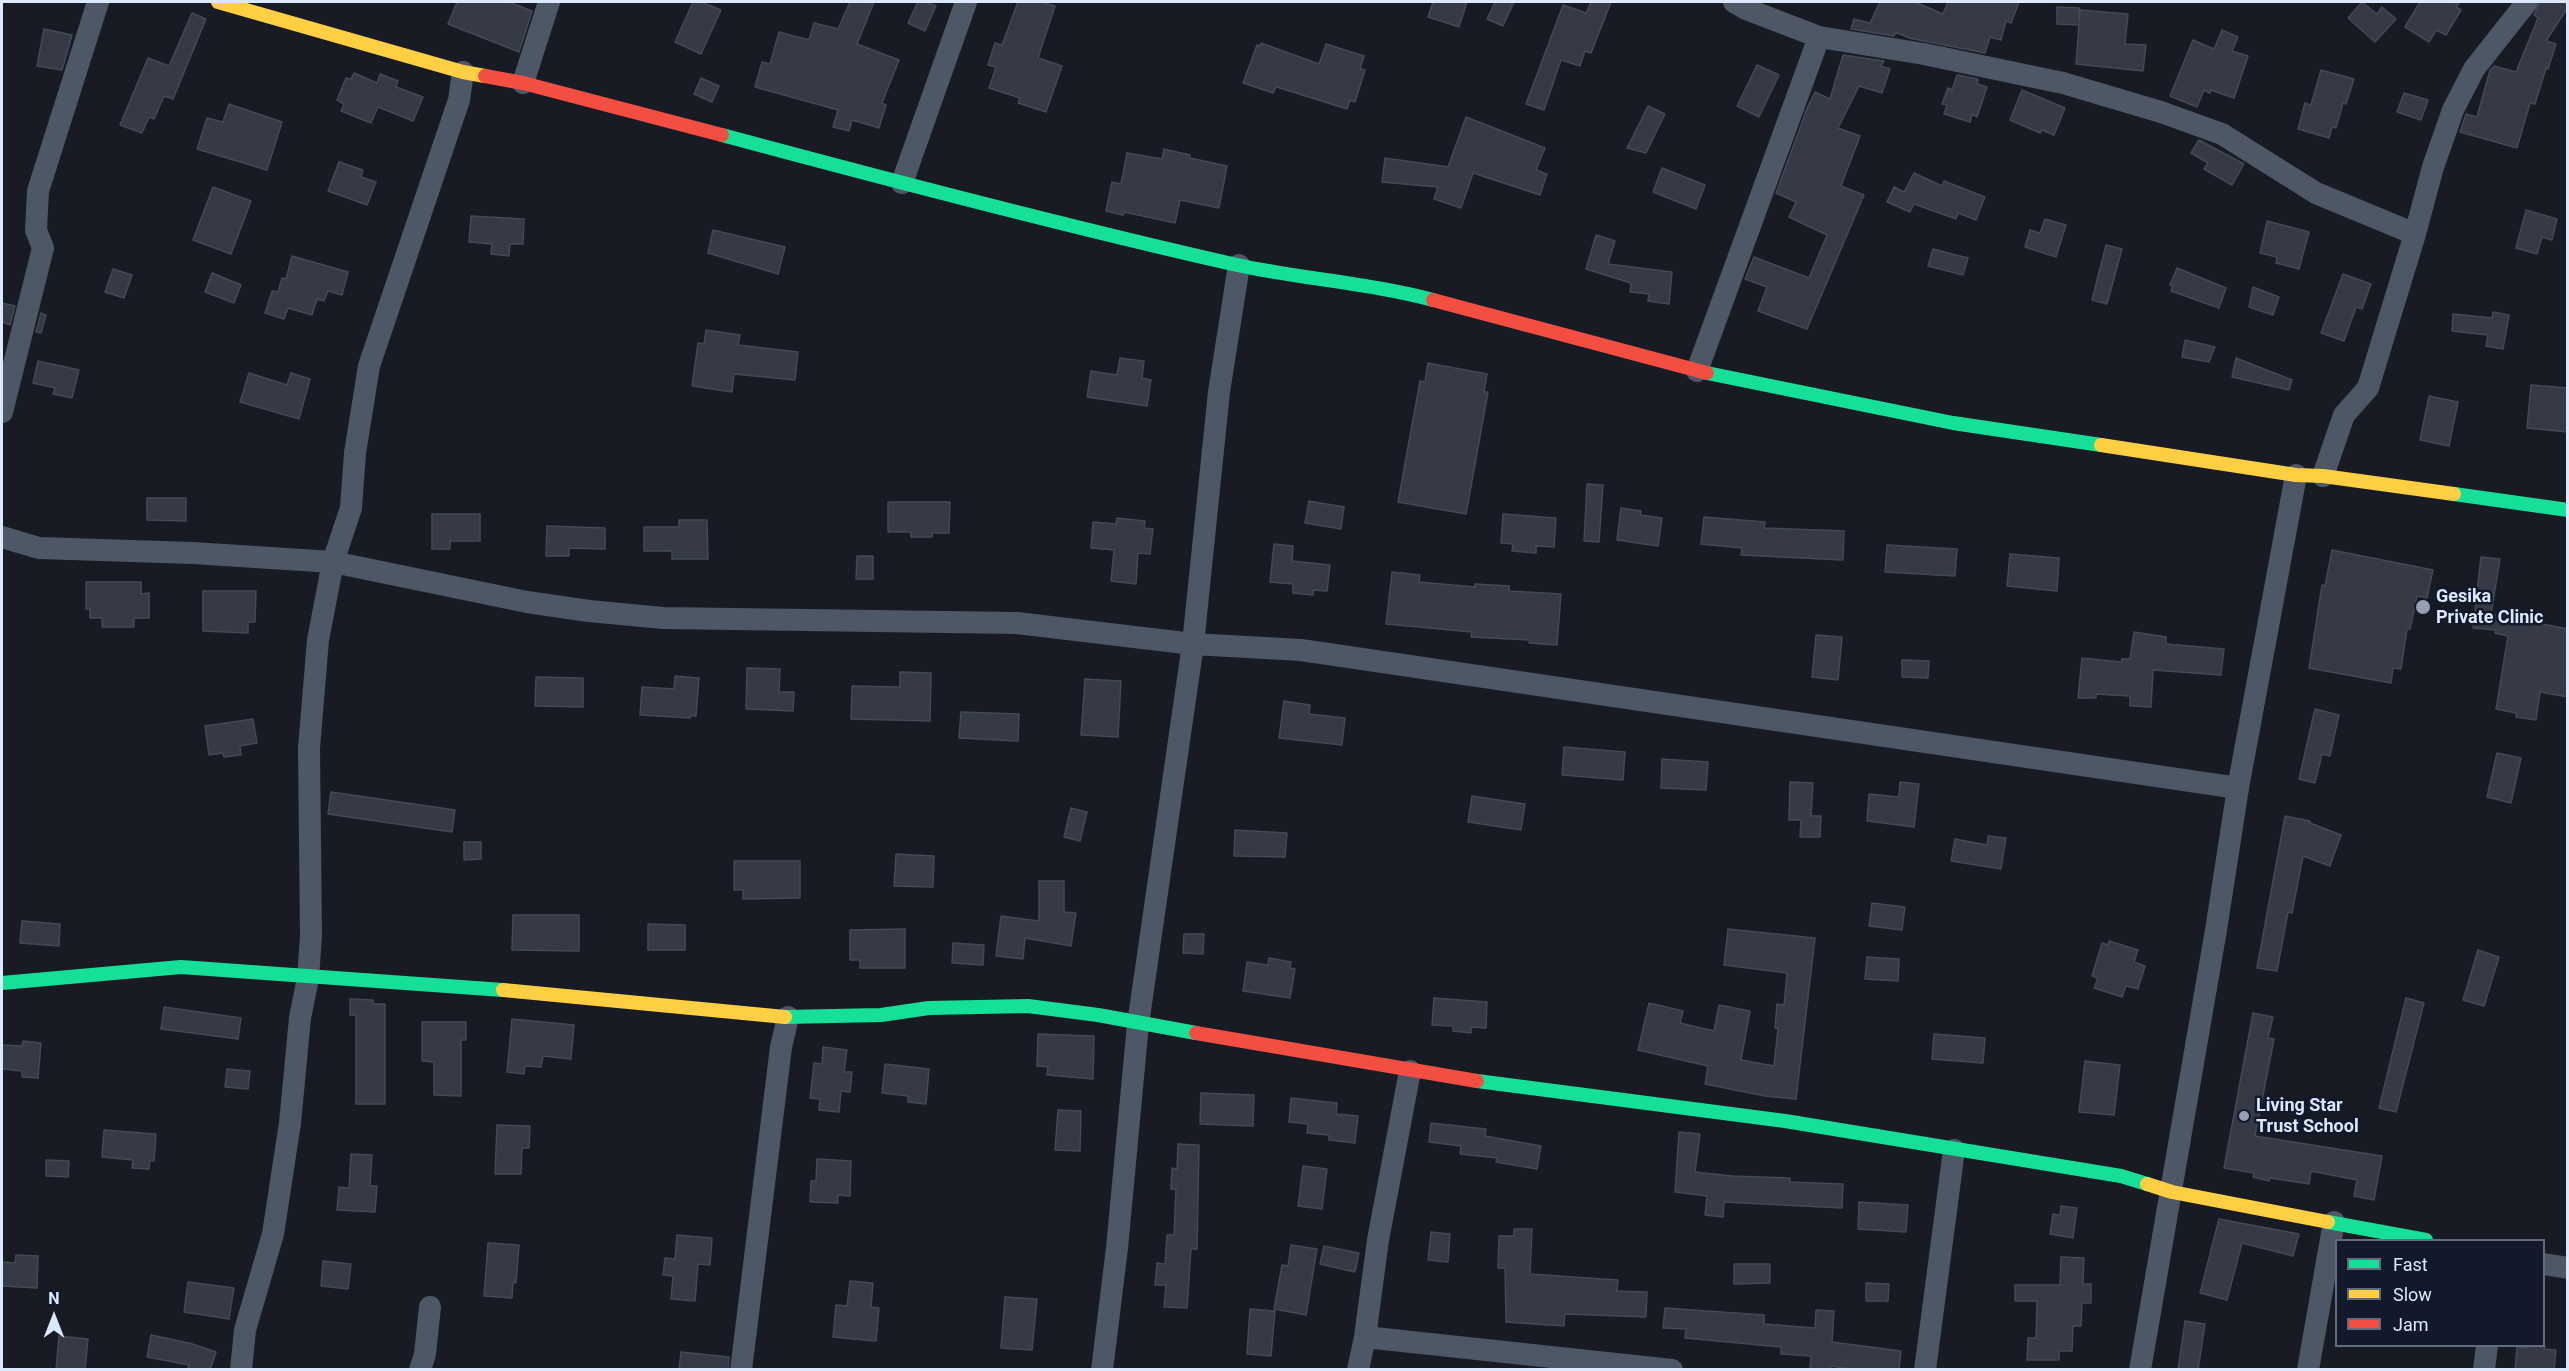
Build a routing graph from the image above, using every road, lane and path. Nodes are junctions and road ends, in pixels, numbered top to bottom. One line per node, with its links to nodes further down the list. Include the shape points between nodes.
1 (99, 2): 14 (street, via 38,191 36,230 43,248)
2 (218, 2): 8 (street)
3 (549, 2): 9 (street)
4 (966, 2): 10 (street)
5 (1734, 2): 7 (street)
6 (2527, 2): 11 (street, via 2474,69 2453,110)
7 (1819, 37): 11 (street, via 2063,83 2161,112 2222,134 2316,193); 13 (street)
8 (463, 72): 9 (street); 19 (street, via 459,100 369,366 351,508)
9 (523, 82): 10 (street)
10 (902, 183): 12 (street)
11 (2415, 234): 16 (street, via 2368,388 2343,415)
12 (1239, 265): 13 (street, via 1402,292); 20 (street, via 1220,392)
13 (1697, 371): 15 (street, via 1953,423)
14 (2, 412)
15 (2295, 475): 16 (street); 21 (street)
16 (2323, 476): 17 (street)
17 (2568, 510)
18 (2, 537): 19 (street, via 39,548)
19 (333, 562): 20 (street, via 526,602 663,618 1017,623); 22 (street, via 318,640 309,748)
20 (1193, 644): 21 (street, via 1301,650); 25 (street)
21 (2238, 788): 28 (street)
22 (308, 978): 23 (street, via 181,967); 24 (street, via 476,988); 36 (street, via 273,1234 245,1330)
23 (2, 983)
24 (788, 1017): 25 (street, via 1028,1006); 38 (street)
25 (1138, 1024): 26 (street); 39 (street)
26 (1410, 1071): 27 (street, via 1785,1121); 34 (street, via 1378,1240)
27 (1954, 1150): 28 (street, via 2121,1176); 42 (street)
28 (2172, 1192): 29 (street); 43 (street)
29 (2334, 1222): 30 (street); 44 (street)
30 (2421, 1239)
31 (2545, 1263): 32 (street)
32 (2568, 1268)
33 (430, 1307): 37 (street)
34 (1365, 1337): 40 (street); 41 (street)
35 (2487, 1347): 45 (street)
36 (241, 1370)
37 (420, 1370)
38 (741, 1370)
39 (1102, 1370)
40 (1358, 1370)
41 (1671, 1370)
42 (1925, 1370)
43 (2140, 1370)
44 (2308, 1370)
45 (2484, 1370)

